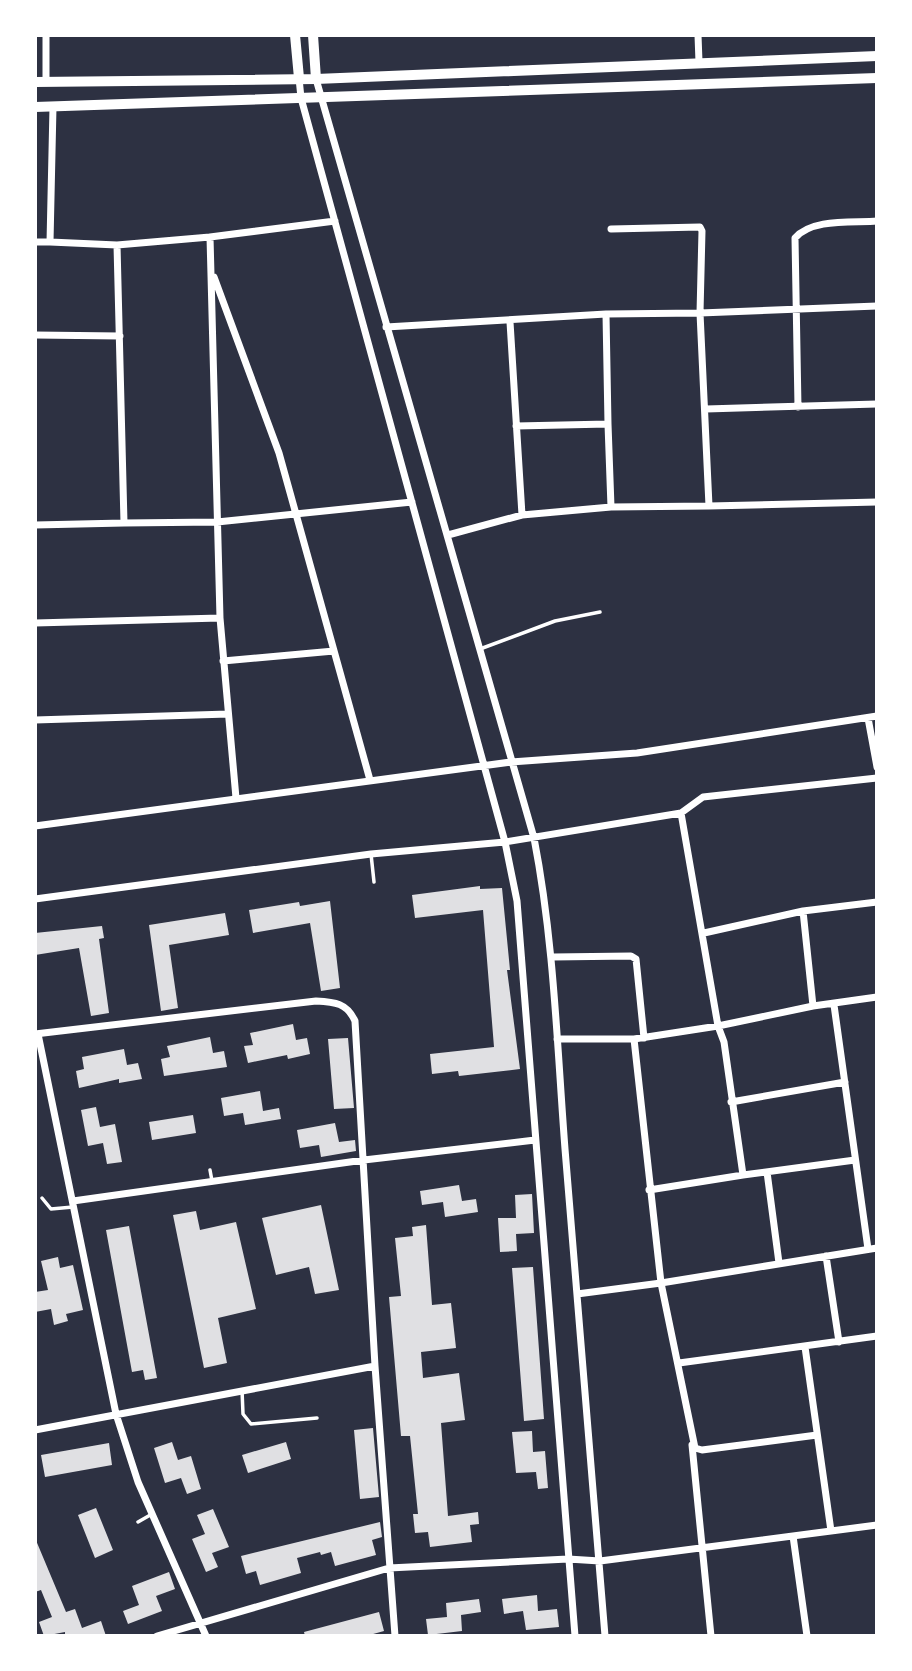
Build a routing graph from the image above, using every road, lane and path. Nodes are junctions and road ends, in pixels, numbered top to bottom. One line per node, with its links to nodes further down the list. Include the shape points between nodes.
1 (46, 35): 10 (street)
2 (295, 35): 7 (street)
3 (313, 35): 9 (street)
4 (698, 35): 6 (street)
5 (877, 56): 6 (main road)
6 (699, 62): 9 (main road)
7 (299, 78): 9 (main road); 10 (main road); 11 (street)
8 (877, 78): 12 (main road)
9 (316, 79): 12 (street)
10 (41, 82)
11 (301, 98): 12 (main road); 14 (main road); 15 (street)
12 (320, 99): 28 (street)
13 (35, 107): 14 (main road)
14 (53, 107): 20 (street)
15 (335, 221): 18 (street); 36 (street)
16 (877, 221): 24 (street, via 802,230 795,238)
17 (611, 229): 25 (street, via 700,227)
18 (209, 237): 21 (street); 22 (street)
19 (35, 242): 20 (street)
20 (50, 242): 21 (street)
21 (117, 245): 30 (street)
22 (211, 270): 40 (street, via 279,453); 42 (street)
23 (877, 306): 24 (street)
24 (795, 308): 25 (street); 32 (street)
25 (700, 313): 26 (street); 33 (street)
26 (607, 314): 27 (street); 34 (street)
27 (510, 322): 28 (street); 35 (street)
28 (386, 327): 45 (street)
29 (35, 335): 30 (street)
30 (120, 335): 43 (street)
31 (877, 404): 32 (street)
32 (798, 407): 33 (street)
33 (706, 409): 38 (street)
34 (608, 424): 35 (street); 39 (street)
35 (516, 426): 41 (street)
36 (412, 502): 40 (street); 57 (street)
37 (877, 502): 38 (street)
38 (709, 506): 39 (street)
39 (611, 507): 41 (street)
40 (296, 512): 42 (street); 50 (street)
41 (522, 515): 45 (street)
42 (217, 522): 43 (street); 47 (street)
43 (124, 523): 44 (street)
44 (35, 525)
45 (448, 535): 49 (street)
46 (600, 612): 49 (lane, via 555,621)
47 (220, 618): 48 (street); 51 (street)
48 (35, 623)
49 (478, 649): 56 (street)
50 (334, 651): 51 (street); 60 (street)
51 (223, 661): 52 (street)
52 (228, 714): 55 (street); 61 (street)
53 (877, 716): 54 (street)
54 (868, 718): 56 (street, via 638,752); 58 (street)
55 (35, 720)
56 (511, 762): 57 (street); 64 (street)
57 (485, 765): 60 (street); 65 (street)
58 (877, 767)
59 (877, 778): 62 (street, via 703,797)
60 (370, 780): 61 (street)
61 (236, 798): 63 (street)
62 (681, 813): 64 (street); 71 (street)
63 (35, 826)
64 (534, 838): 65 (street); 72 (street)
65 (505, 842): 66 (street); 83 (street, via 521,930)
66 (371, 853): 67 (lane); 68 (street)
67 (374, 882)
68 (35, 899)
69 (877, 902): 70 (street)
70 (803, 911): 71 (street); 75 (street)
71 (704, 933): 76 (street)
72 (553, 957): 78 (street, via 636,959); 79 (street)
73 (877, 997): 74 (street)
74 (834, 1004): 75 (street); 81 (street)
75 (813, 1006): 76 (street)
76 (718, 1026): 78 (street); 82 (street)
77 (36, 1034): 84 (street, via 336,1002 350,1009 355,1021); 92 (street)
78 (644, 1038): 80 (street)
79 (557, 1039): 80 (street); 98 (street)
80 (634, 1039): 90 (street)
81 (845, 1082): 82 (street); 85 (street)
82 (731, 1102): 88 (street)
83 (535, 1140): 84 (street); 116 (street)
84 (364, 1160): 89 (street); 103 (street)
85 (855, 1160): 87 (street); 94 (street)
86 (210, 1170): 89 (lane)
87 (767, 1172): 88 (street); 96 (street)
88 (743, 1175): 90 (street)
89 (212, 1181): 92 (street)
90 (649, 1190): 97 (street)
91 (42, 1198): 92 (lane, via 51,1209)
92 (73, 1204): 105 (street)
93 (877, 1248): 94 (street)
94 (868, 1249): 95 (street)
95 (826, 1256): 96 (street); 100 (street)
96 (779, 1263): 97 (street)
97 (660, 1283): 98 (street); 102 (street)
98 (577, 1294): 117 (street)
99 (877, 1336): 100 (street)
100 (839, 1342): 101 (street)
101 (805, 1347): 102 (street); 108 (street)
102 (679, 1363): 109 (street)
103 (375, 1366): 104 (street); 118 (street)
104 (242, 1390): 105 (street); 106 (lane, via 243,1413 251,1424)
105 (116, 1414): 107 (street); 110 (street)
106 (317, 1418)
107 (35, 1430)
108 (817, 1435): 109 (street, via 702,1450); 113 (street)
109 (692, 1441): 115 (street)
110 (152, 1514): 111 (lane); 119 (street)
111 (138, 1522)
112 (877, 1525): 113 (street)
113 (831, 1531): 114 (street)
114 (793, 1536): 115 (street); 126 (street)
115 (700, 1548): 117 (street); 125 (street)
116 (568, 1559): 117 (street); 118 (street); 123 (street)
117 (600, 1561): 124 (street)
118 (389, 1568): 119 (street); 122 (street)
119 (201, 1621): 120 (street); 121 (street)
120 (157, 1636)
121 (206, 1636)
122 (395, 1636)
123 (575, 1636)
124 (606, 1636)
125 (711, 1636)
126 (807, 1636)

